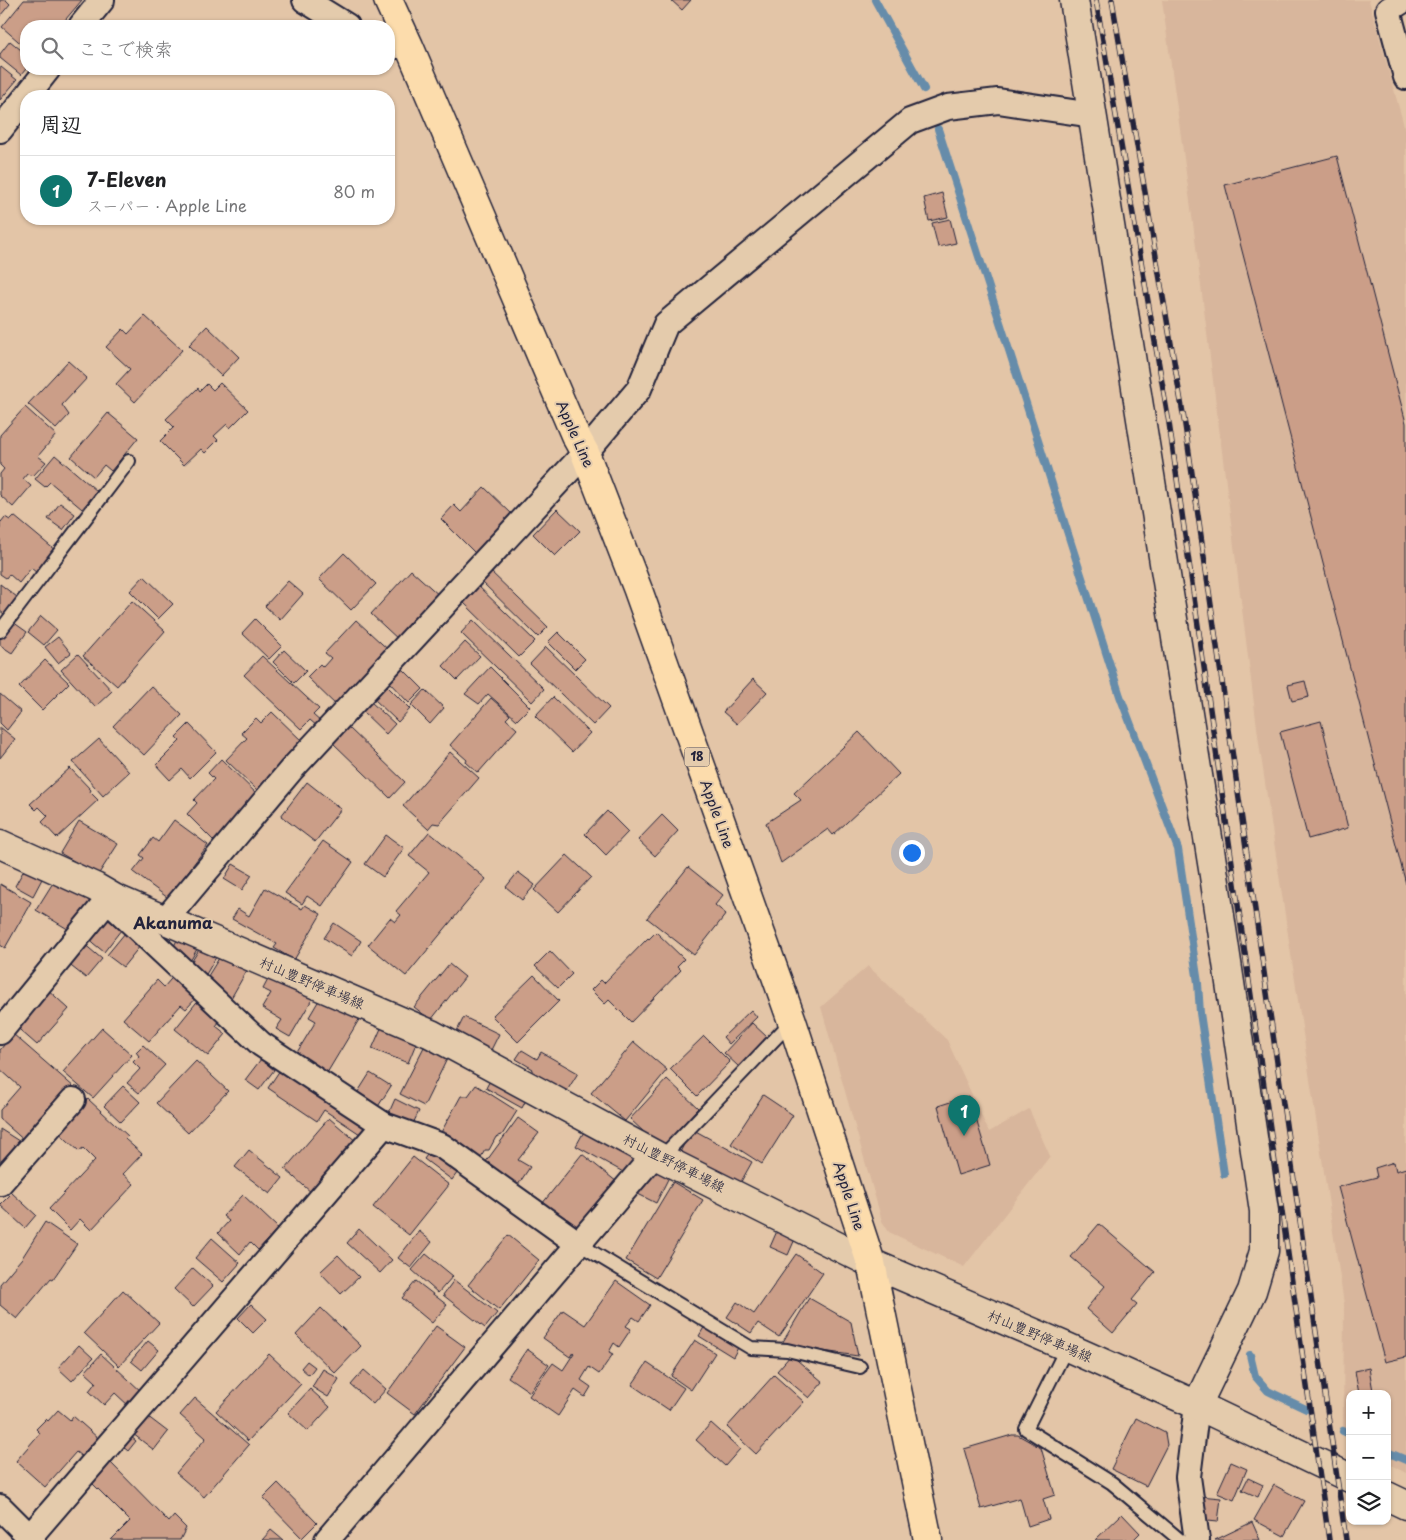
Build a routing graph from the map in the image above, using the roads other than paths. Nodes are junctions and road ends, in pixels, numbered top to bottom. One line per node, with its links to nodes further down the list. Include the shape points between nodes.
1 (102, 0): 6 (street)
2 (305, 0): 7 (street)
3 (388, 0): 8 (highway, Apple Line / 18)
4 (1074, 0): 15 (main road)
5 (1404, 0): 12 (street, via 1388,10)
6 (86, 20)
7 (337, 20)
8 (393, 20)
9 (395, 29): 10 (highway, Apple Line / 18)
10 (399, 46): 17 (highway, Apple Line / 18)
11 (43, 75): 13 (street)
12 (1406, 77)
13 (31, 90)
14 (20, 105): 16 (street)
15 (1093, 115): 17 (street, via 998,101 948,107 910,121 666,324 639,389); 33 (main road, via 1214,869 1264,1211 1264,1251 1252,1291)
16 (0, 130)
17 (585, 453): 22 (street, via 291,770); 23 (highway, Apple Line / 18, via 641,599)
18 (129, 461): 19 (lane)
19 (0, 631)
20 (0, 844): 21 (main road, 村山豊野停車場線)
21 (101, 894): 22 (main road, 村山豊野停車場線); 24 (street); 26 (street, via 261,1044)
22 (165, 920): 27 (main road, 村山豊野停車場線, via 431,1034)
23 (792, 1021): 27 (lane); 30 (highway, Apple Line / 18)
24 (0, 1032)
25 (73, 1100): 28 (street)
26 (384, 1125): 29 (street, via 442,1146); 38 (street)
27 (658, 1156): 29 (street); 30 (main road, 村山豊野停車場線)
28 (0, 1183)
29 (580, 1244): 32 (lane, via 751,1348 788,1350); 39 (street)
30 (871, 1263): 31 (main road, 村山豊野停車場線); 40 (highway, Apple Line / 18)
31 (1068, 1347): 33 (main road, 村山豊野停車場線); 41 (lane, via 1026,1429 1112,1483)
32 (860, 1367)
33 (1197, 1405): 34 (main road, 村山豊野停車場線); 42 (street, via 1188,1477)
34 (1346, 1476)
35 (1391, 1498): 36 (main road)
36 (1406, 1505)
37 (0, 1507): 38 (street)
38 (30, 1539)
39 (327, 1540)
40 (928, 1540)
41 (1180, 1540)
42 (1197, 1540)

